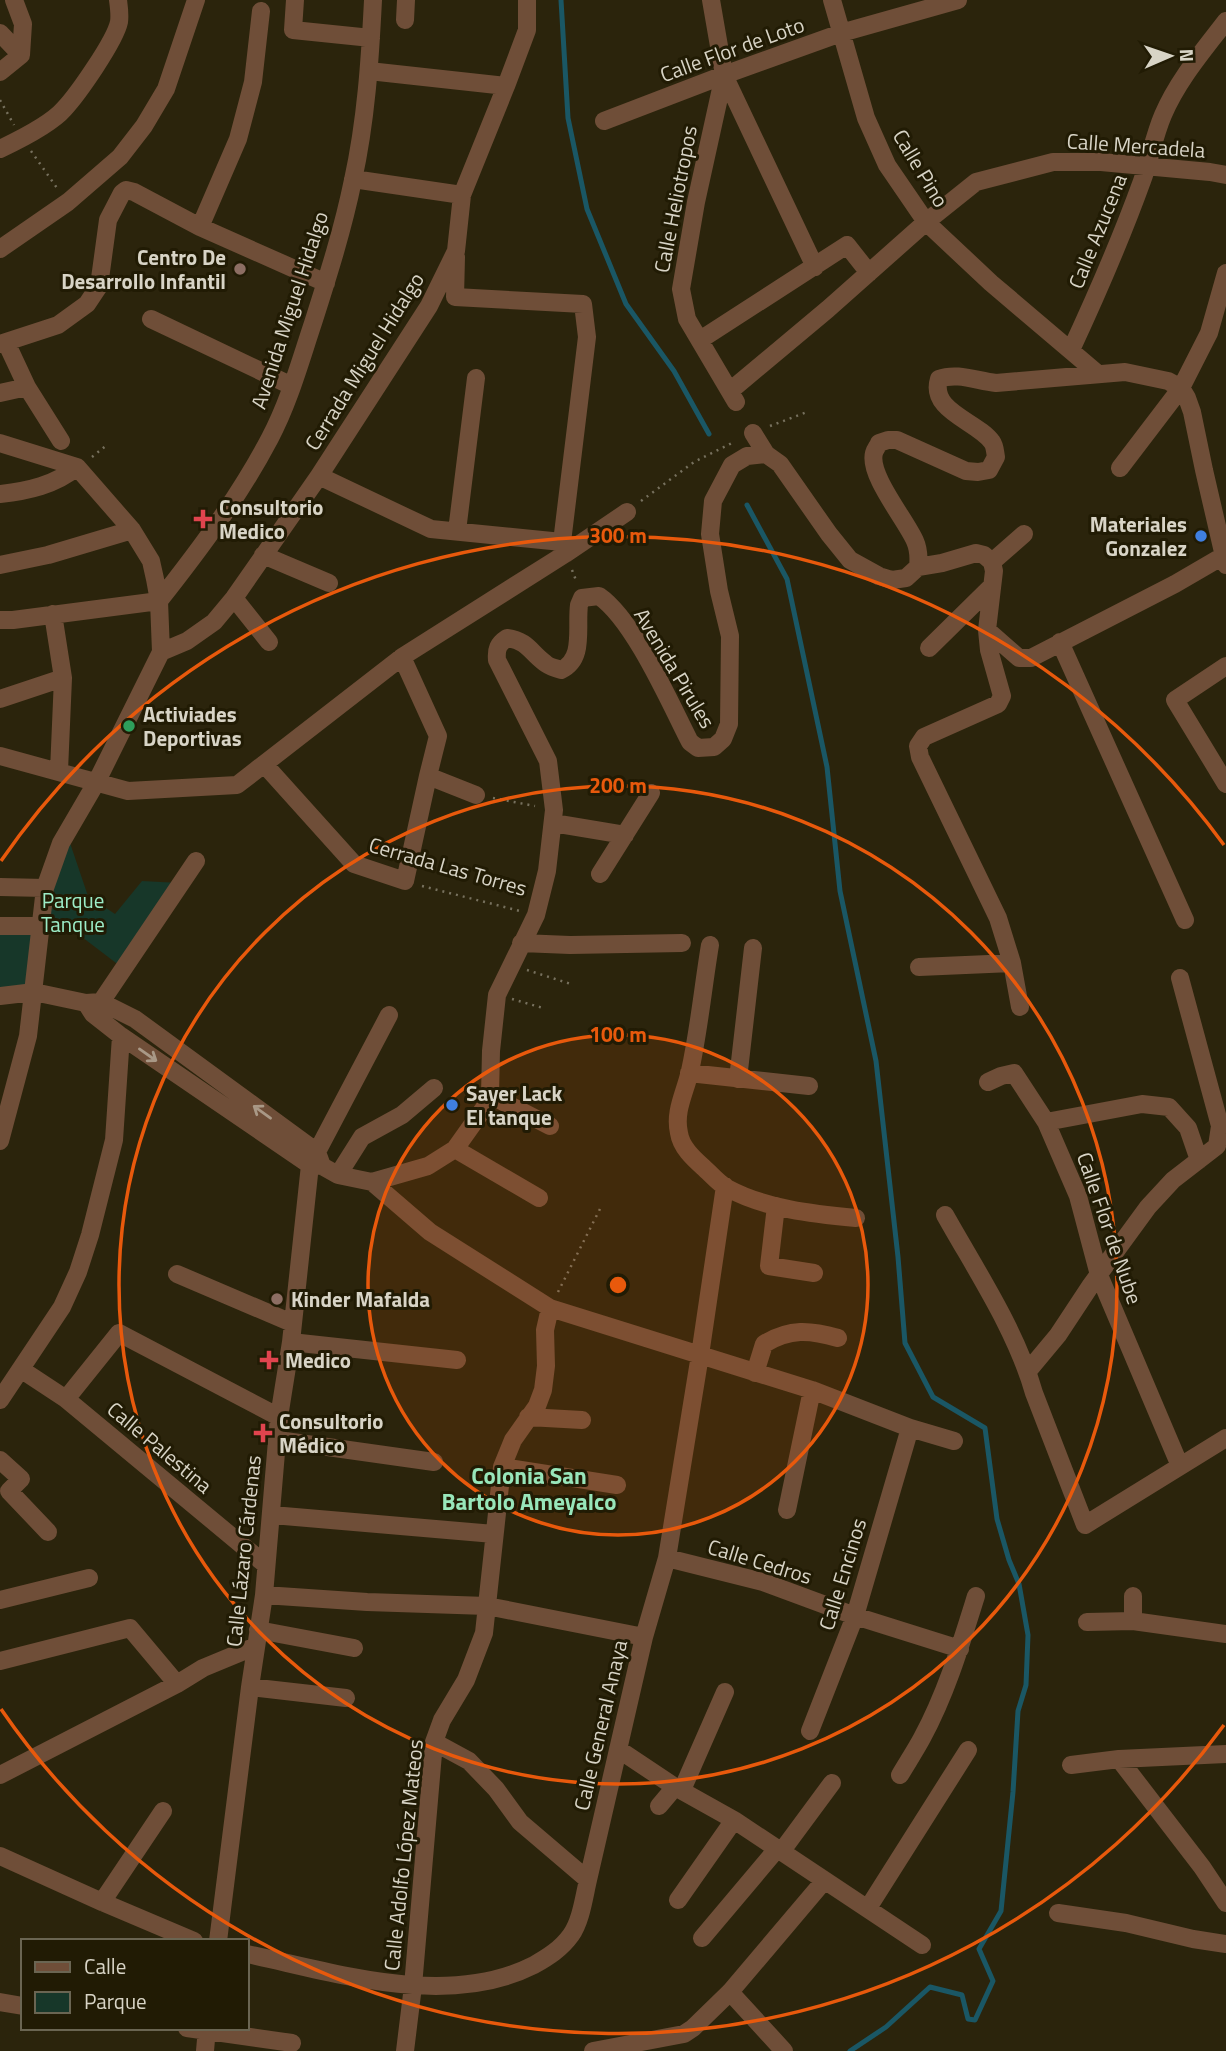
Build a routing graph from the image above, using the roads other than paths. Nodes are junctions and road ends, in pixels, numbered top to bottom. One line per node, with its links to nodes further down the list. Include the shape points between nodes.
1 (14, 0): 17 (street, via 23,24)
2 (118, 0): 23 (street, via 114,35 63,111)
3 (196, 0): 30 (street, via 166,89 120,158 68,202)
4 (295, 0): 16 (street, via 293,30)
5 (373, 0): 16 (street, Avenida Miguel Hidalgo)
6 (406, 0): 12 (street)
7 (527, 0): 21 (street, Cerrada Miguel Hidalgo, via 527,30)
8 (711, 0): 20 (street)
9 (832, 0): 15 (street, Calle Pino)
10 (958, 0): 15 (street, Calle Flor de Loto)
11 (261, 11): 29 (street, via 253,82 238,139)
12 (405, 20)
13 (1226, 21): 24 (street, Calle Azucena, via 1183,76 1163,115)
14 (0, 33): 17 (street)
15 (841, 33): 20 (street, Calle Flor de Loto); 28 (street, Calle Pino, via 866,118 887,164)
16 (371, 38): 18 (street, Avenida Miguel Hidalgo)
17 (21, 55): 19 (street)
18 (369, 71): 21 (street); 26 (street, Avenida Miguel Hidalgo)
19 (0, 72)
20 (724, 75): 22 (street, Calle Flor de Loto); 32 (street); 37 (street, Calle Heliotropos, via 681,289 687,319)
21 (506, 86): 27 (street, Cerrada Miguel Hidalgo)
22 (604, 121)
23 (0, 149)
24 (1148, 167): 25 (street, Calle Mercadela); 28 (street, Calle Mercadela, via 1053,162 976,182); 39 (street, Calle Azucena)
25 (1226, 175)
26 (354, 179): 27 (street); 35 (street, Avenida Miguel Hidalgo)
27 (462, 195): 31 (street, Cerrada Miguel Hidalgo)
28 (926, 222): 33 (street, Calle Mercadela); 39 (street, Calle Pino)
29 (200, 227): 35 (street); 38 (street, via 126,190 108,220 99,286 87,304 58,325)
30 (0, 249)
31 (456, 250): 53 (street, Cerrada Miguel Hidalgo, via 429,306); 59 (street, via 455,297 583,304 587,337)
32 (814, 267): 33 (street, via 847,245); 37 (street)
33 (870, 273): 46 (street, Calle Mercadela)
34 (1226, 273): 44 (street, via 1209,333)
35 (326, 283): 42 (street, Avenida Miguel Hidalgo)
36 (151, 319): 42 (street)
37 (700, 340): 46 (street, Calle Heliotropos)
38 (3, 343): 43 (street)
39 (1071, 349): 40 (street, Calle Pino)
40 (1097, 373): 44 (street, via 1125,372); 64 (street, via 1015,382 956,376 939,379 938,395 947,408 993,444 996,457 989,470 966,471 897,440 879,443 873,455 875,468 915,540)
41 (476, 378): 57 (street)
42 (292, 386): 68 (street, Avenida Miguel Hidalgo, via 270,437 230,506)
43 (27, 387): 45 (street); 48 (street)
44 (1181, 388): 52 (street); 61 (street, via 1192,412)
45 (0, 393)
46 (733, 397)
47 (752, 433): 50 (street)
48 (61, 441)
49 (0, 443): 51 (street)
50 (766, 454): 64 (street, via 780,464 850,561 892,580 906,578); 88 (street, Avenida Pirules, via 747,456 732,465 713,501 710,534 730,636 729,724 714,747 698,748 690,742 639,643 599,596 582,598 577,655 570,666 561,670 546,664 518,639 500,642 497,660 548,761)
51 (77, 467): 54 (street, via 49,484); 56 (street)
52 (1120, 468)
53 (319, 476): 57 (street, via 431,529); 60 (street, Cerrada Miguel Hidalgo)
54 (0, 494)
55 (627, 512): 59 (street)
56 (132, 530): 63 (street); 68 (street, via 150,561)
57 (457, 531): 59 (street)
58 (1024, 534): 62 (street)
59 (564, 548): 76 (street)
60 (264, 555): 65 (street); 67 (street, Cerrada Miguel Hidalgo)
61 (1224, 561): 73 (street)
62 (992, 562): 64 (street, via 976,553); 66 (street)
63 (0, 565)
64 (918, 567)
65 (329, 583)
66 (990, 587): 71 (street); 74 (street)
67 (234, 598): 72 (street); 75 (street, Cerrada Miguel Hidalgo, via 187,641)
68 (159, 601): 69 (street); 75 (street)
69 (53, 614): 70 (street); 78 (street)
70 (0, 620)
71 (987, 631): 73 (street, via 1019,658 1031,658); 101 (street, via 1002,696 998,704 924,737 918,746 999,918)
72 (269, 642)
73 (1060, 642): 94 (street)
74 (929, 648)
75 (161, 652): 84 (street)
76 (402, 657): 81 (street); 83 (street, via 439,736)
77 (1226, 666): 85 (street, via 1175,700)
78 (63, 678): 79 (street); 82 (street)
79 (0, 699)
80 (0, 756): 82 (street)
81 (264, 764): 83 (street, Cerrada Las Torres, via 354,864 405,881); 84 (street, via 237,785 128,791)
82 (60, 771): 84 (street)
83 (428, 776): 87 (street)
84 (96, 783): 93 (street, via 61,844)
85 (1226, 784)
86 (652, 793): 89 (street)
87 (477, 794)
88 (554, 816): 89 (street); 97 (street, via 536,915)
89 (625, 835): 91 (street)
90 (196, 861): 106 (street)
91 (600, 874)
92 (0, 887): 93 (street)
93 (45, 888): 96 (street)
94 (1185, 920)
95 (0, 926): 96 (street)
96 (39, 926): 104 (street)
97 (521, 943): 98 (street); 115 (street, via 497,995 491,1051)
98 (682, 943)
99 (710, 945): 110 (street)
100 (752, 948): 111 (street)
101 (1013, 963): 102 (street); 107 (street)
102 (919, 967)
103 (1180, 978): 117 (street)
104 (34, 992): 105 (street); 106 (street); 119 (street, via 28,1036)
105 (0, 996)
106 (93, 1003): 109 (street, via 93,1014); 123 (street, one-way to 106, via 135,1019)
107 (1020, 1007)
108 (389, 1015): 123 (street)
109 (121, 1036): 123 (street, one-way to 123); 139 (street, via 114,1140 90,1235 62,1307)
110 (689, 1073): 111 (street); 125 (street, via 680,1097 679,1135 689,1155)
111 (737, 1079): 113 (street)
112 (988, 1082): 116 (street, Calle Flor de Nube, via 1014,1073)
113 (809, 1086)
114 (434, 1088): 123 (street, via 402,1115)
115 (493, 1096): 118 (street); 121 (street)
116 (1046, 1122): 122 (street, via 1142,1104 1169,1107 1188,1128); 132 (street, Calle Flor de Nube, via 1078,1196)
117 (1223, 1124): 120 (street); 122 (street, via 1217,1146)
118 (550, 1126)
119 (0, 1142)
120 (1226, 1145)
121 (455, 1149): 124 (street, via 428,1166); 126 (street)
122 (1199, 1160): 132 (street, via 1148,1207)
123 (322, 1165): 124 (street); 134 (street, Calle Lázaro Cárdenas)
124 (372, 1182): 133 (street, via 430,1232)
125 (725, 1186): 127 (street); 137 (street, Calle General Anaya)
126 (539, 1198)
127 (776, 1206): 129 (street); 130 (street, via 769,1266)
128 (945, 1214): 140 (street)
129 (856, 1218)
130 (814, 1273)
131 (177, 1274): 134 (street)
132 (1099, 1275): 140 (street); 154 (street, Calle Flor de Nube)
133 (550, 1308): 137 (street); 146 (street, Calle Adolfo López Mateos, via 543,1390)
134 (292, 1323): 136 (street, Calle Lázaro Cárdenas)
135 (838, 1338): 141 (street, via 791,1332 776,1336 764,1345)
136 (291, 1342): 138 (street); 145 (street, Calle Lázaro Cárdenas)
137 (700, 1355): 141 (street); 161 (street, Calle General Anaya)
138 (457, 1360)
139 (22, 1370): 143 (street, Calle Palestina); 144 (street)
140 (1028, 1371): 154 (street, via 1085,1525)
141 (755, 1373): 142 (street)
142 (812, 1390): 148 (street); 157 (street)
143 (66, 1399): 145 (street, via 119,1333); 162 (street, Calle Palestina)
144 (0, 1400)
145 (279, 1417): 150 (street, Calle Lázaro Cárdenas)
146 (528, 1417): 147 (street); 155 (street, Calle Adolfo López Mateos)
147 (582, 1420)
148 (910, 1428): 151 (street); 169 (street, Calle Encinos)
149 (1226, 1438): 154 (street)
150 (278, 1440): 153 (street); 158 (street, Calle Lázaro Cárdenas)
151 (954, 1441)
152 (0, 1460): 159 (street, via 21,1479 9,1491)
153 (434, 1462)
154 (1180, 1466)
155 (502, 1467): 156 (street); 160 (street, Calle Adolfo López Mateos)
156 (617, 1485)
157 (787, 1510)
158 (272, 1515): 160 (street); 162 (street, Calle Lázaro Cárdenas)
159 (48, 1532)
160 (494, 1534): 168 (street, Calle Adolfo López Mateos)
161 (667, 1558): 169 (street, Calle Cedros, via 763,1582); 173 (street, Calle General Anaya)
162 (266, 1565): 164 (street, Calle Lázaro Cárdenas)
163 (89, 1578): 167 (street)
164 (264, 1595): 168 (street); 174 (street, Calle Lázaro Cárdenas)
165 (976, 1596): 176 (street)
166 (1133, 1596): 170 (street)
167 (0, 1600)
168 (487, 1606): 173 (street); 183 (street, Calle Adolfo López Mateos, via 475,1657)
169 (855, 1616): 176 (street, Calle Cedros); 182 (street, Calle Encinos)
170 (1133, 1621): 171 (street); 172 (street)
171 (1087, 1622)
172 (1226, 1634)
173 (644, 1637): 184 (street, Calle General Anaya)
174 (257, 1638): 175 (street); 178 (street); 179 (street, Calle Lázaro Cárdenas)
175 (354, 1648)
176 (960, 1649): 190 (street, via 935,1712)
177 (0, 1661): 178 (street, via 130,1628)
178 (177, 1684): 189 (street)
179 (250, 1688): 181 (street); 207 (street, Calle Lázaro Cárdenas)
180 (725, 1692): 192 (street)
181 (346, 1698)
182 (810, 1731)
183 (434, 1742): 198 (street, via 469,1761 520,1822); 211 (street, Calle Adolfo López Mateos)
184 (618, 1749): 192 (street); 198 (street, Calle General Anaya)
185 (968, 1750): 203 (street)
186 (1226, 1754): 187 (street)
187 (1119, 1759): 188 (street); 202 (street)
188 (1071, 1765)
189 (0, 1775)
190 (900, 1775)
191 (832, 1783): 196 (street)
192 (678, 1789): 193 (street); 195 (street)
193 (659, 1806)
194 (163, 1811): 201 (street)
195 (734, 1820): 196 (street); 200 (street)
196 (779, 1850): 199 (street); 205 (street)
197 (0, 1856): 201 (street)
198 (589, 1880): 211 (street, Calle General Anaya, via 572,1934 551,1956 514,1975 483,1983)
199 (824, 1881): 203 (street); 212 (street)
200 (678, 1900)
201 (102, 1902): 206 (street)
202 (1226, 1903)
203 (868, 1908): 209 (street)
204 (1058, 1913): 208 (street)
205 (702, 1938)
206 (189, 1939)
207 (218, 1939)
208 (1226, 1944)
209 (922, 1945)
210 (248, 1954): 211 (street, Calle General Anaya)
211 (413, 1986): 218 (street, Calle Adolfo López Mateos)
212 (730, 1992): 219 (street, via 684,2034); 220 (street)
213 (0, 2003): 214 (street)
214 (21, 2006)
215 (207, 2030): 216 (street); 217 (street)
216 (292, 2043)
217 (205, 2051)
218 (405, 2051)
219 (593, 2051)
220 (784, 2051)

